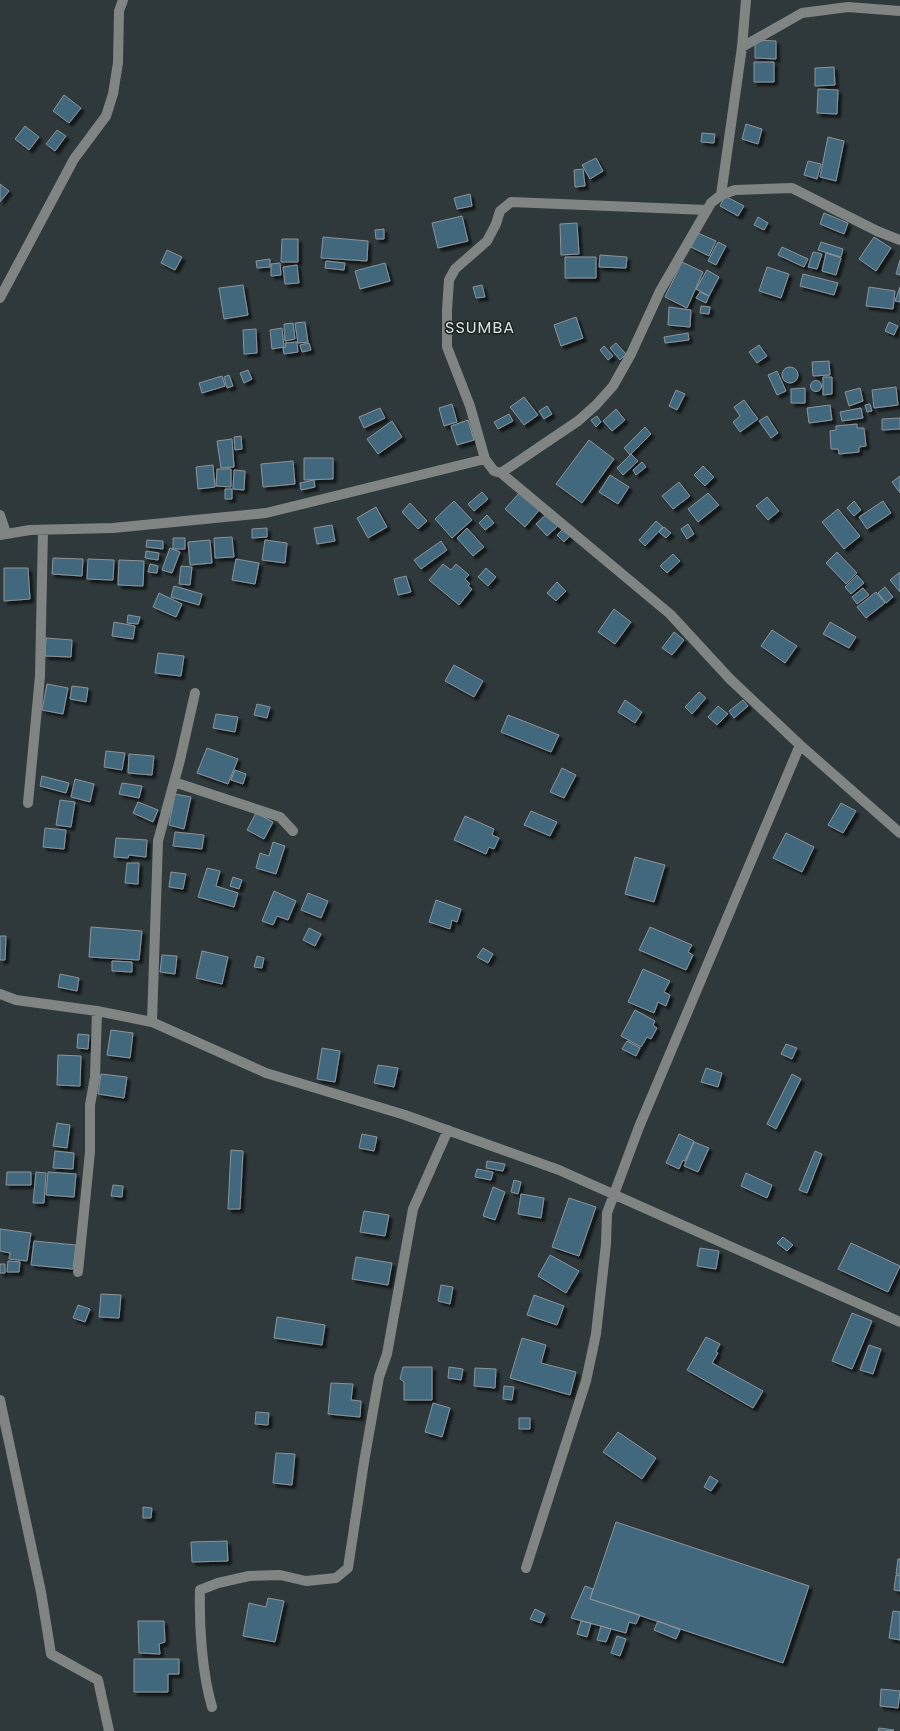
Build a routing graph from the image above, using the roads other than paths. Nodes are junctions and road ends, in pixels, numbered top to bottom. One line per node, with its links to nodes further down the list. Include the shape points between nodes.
1 (122, 0): 8 (street, via 113,94 106,116 74,159)
2 (746, 0): 4 (street)
3 (900, 11): 4 (street, via 848,7 802,13)
4 (742, 48): 5 (street)
5 (721, 196): 6 (street, via 711,203); 7 (street, via 735,190 792,188 877,232)
6 (707, 210): 9 (street, via 511,202 500,211 487,241 455,269 450,280 447,310 447,347 470,406); 10 (street, via 660,291 613,386 578,421)
7 (900, 240)
8 (0, 298)
9 (485, 459): 10 (street, via 494,471); 12 (street, via 266,513 113,528)
10 (501, 473): 15 (street, via 670,614 730,679)
11 (0, 514): 13 (street)
12 (43, 530): 13 (street); 17 (street, via 40,676)
13 (3, 534)
14 (195, 693): 16 (street)
15 (800, 745): 19 (street); 24 (street, via 639,1127)
16 (174, 782): 18 (street, via 280,817); 22 (street, via 158,841)
17 (28, 803)
18 (293, 831)
19 (900, 832)
20 (0, 994): 21 (street, via 16,1000)
21 (97, 1011): 22 (street); 25 (street, via 95,1077 90,1105 90,1152)
22 (152, 1022): 23 (street, via 266,1073)
23 (448, 1130): 24 (street, via 559,1170); 29 (street, via 413,1209 387,1354 379,1377 348,1568 336,1578 306,1581 280,1575 249,1576 200,1590 203,1647)
24 (614, 1194): 26 (street); 28 (street, via 607,1213 596,1334 586,1381)
25 (78, 1272)
26 (900, 1322)
27 (0, 1400): 30 (street, via 41,1592 51,1654 98,1680)
28 (526, 1568)
29 (212, 1707)
30 (110, 1731)

